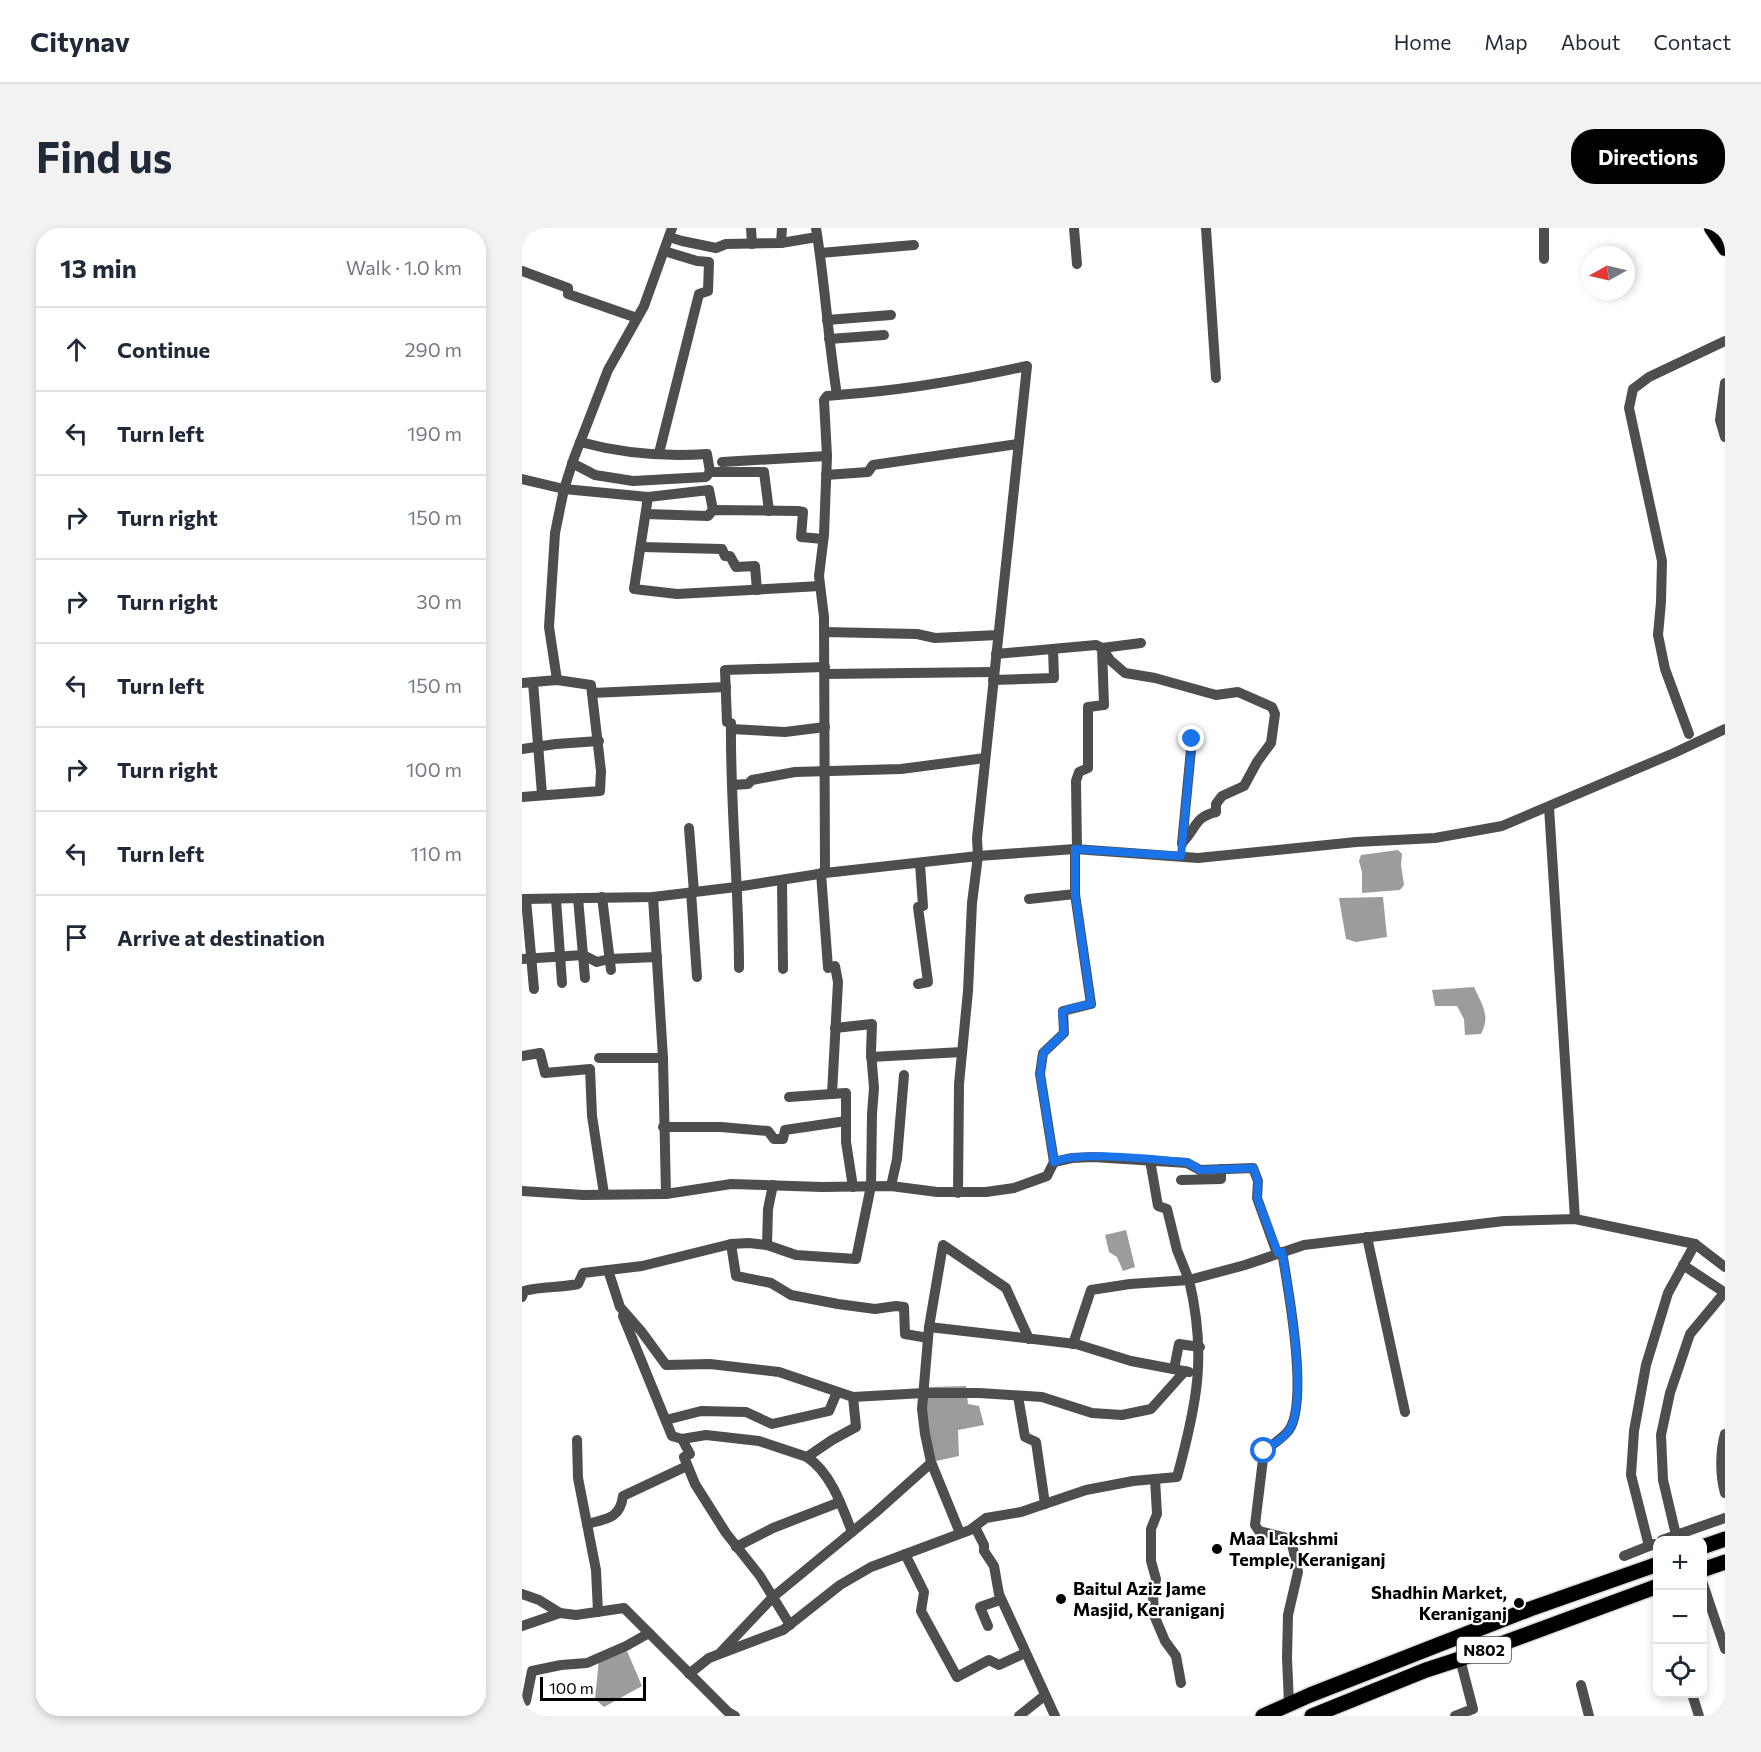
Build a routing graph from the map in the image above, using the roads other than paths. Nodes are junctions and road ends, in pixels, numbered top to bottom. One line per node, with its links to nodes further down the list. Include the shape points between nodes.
1 (751, 228): 12 (street)
2 (782, 228): 11 (street)
3 (1074, 228): 18 (street)
4 (1206, 228): 26 (street)
5 (1544, 228): 17 (street)
6 (1711, 228): 14 (main road)
7 (1722, 228): 10 (highway)
8 (671, 232): 12 (street, via 682,241 716,248); 15 (street)
9 (816, 232): 11 (street); 16 (street)
10 (1725, 233)
11 (781, 243): 12 (street)
12 (752, 244)
13 (914, 245): 16 (street)
14 (1725, 249)
15 (664, 251): 21 (street); 32 (street, via 710,262 708,291 699,294)
16 (820, 253): 22 (street)
17 (1544, 258)
18 (1077, 264)
19 (522, 271): 21 (street, via 568,288 568,294)
20 (891, 315): 22 (street)
21 (638, 318): 30 (street, via 614,358)
22 (827, 320): 24 (street)
23 (884, 335): 24 (street)
24 (829, 339): 28 (street)
25 (1725, 341): 63 (street, via 1649,377 1633,389 1629,408 1662,561 1658,635 1665,669)
26 (1216, 378)
27 (1725, 383): 29 (street, via 1720,420)
28 (837, 395): 31 (street, via 891,392 1027,366); 33 (street, via 824,400)
29 (1725, 437)
30 (580, 442): 32 (street, via 610,450); 35 (street)
31 (1018, 444): 37 (street); 49 (street)
32 (659, 453): 36 (street, via 707,454)
33 (827, 456): 34 (street); 37 (street)
34 (722, 462)
35 (572, 463): 36 (street, via 595,475 633,481 706,477); 39 (street)
36 (710, 472): 42 (street, via 764,472)
37 (826, 475): 44 (street)
38 (522, 479): 39 (street)
39 (564, 489): 40 (street); 56 (street, via 555,533 549,605)
40 (648, 497): 41 (street, via 709,490); 43 (street)
41 (712, 510): 42 (street); 43 (street, via 708,516)
42 (769, 511): 44 (street, via 803,512 801,537)
43 (646, 514): 45 (street)
44 (823, 539): 46 (street)
45 (641, 547): 47 (street, via 722,549 736,567 755,566); 47 (street, via 634,589 677,594)
46 (820, 586): 47 (street); 48 (street)
47 (757, 590)
48 (824, 632): 49 (street, via 917,634 935,638); 54 (street)
49 (998, 635): 53 (street)
50 (1141, 643): 51 (street)
51 (1102, 648): 52 (street, via 1096,645); 75 (street, via 1125,673 1216,695 1238,692 1272,707 1275,714 1271,743 1244,786 1222,796 1216,812 1200,818); 76 (street, via 1104,705 1088,707 1088,768 1079,772 1076,781)
52 (1053, 649): 53 (street); 55 (street, via 1054,678)
53 (996, 654): 55 (street)
54 (825, 670): 55 (street); 58 (street, via 725,670); 60 (street)
55 (993, 676): 68 (street)
56 (557, 680): 57 (street); 59 (street, via 591,685)
57 (527, 683): 66 (street)
58 (726, 687): 59 (street); 61 (street, via 727,722)
59 (592, 693): 65 (street)
60 (825, 727): 61 (street, via 785,732); 69 (street)
61 (731, 729): 70 (street)
62 (1725, 729): 73 (street)
63 (1689, 734)
64 (1192, 739): 75 (street)
65 (599, 741): 66 (street); 71 (street, via 600,790)
66 (538, 747): 67 (street); 71 (street)
67 (522, 749)
68 (986, 758): 69 (street, via 901,769); 77 (street)
69 (825, 772): 70 (street, via 795,772); 80 (street)
70 (732, 785): 82 (street)
71 (542, 794): 72 (street)
72 (522, 797)
73 (1549, 807): 78 (street, via 1502,826 1435,838 1198,858); 126 (street)
74 (689, 828): 83 (street)
75 (1182, 843): 78 (street)
76 (1076, 849): 77 (street); 78 (street); 84 (street)
77 (978, 856): 79 (street); 104 (street)
78 (1181, 856)
79 (920, 864): 80 (street); 101 (street, via 923,906 918,907 928,982)
80 (823, 873): 81 (street); 103 (street, via 828,968 835,966 838,982)
81 (782, 880): 82 (street); 97 (street)
82 (736, 887): 83 (street); 96 (street)
83 (693, 892): 86 (street); 98 (street)
84 (1075, 894): 90 (street); 115 (street, via 1091,1004 1063,1011 1064,1033 1043,1053 1040,1074)
85 (602, 897): 86 (street); 87 (street); 95 (street)
86 (653, 897): 93 (street)
87 (578, 898): 89 (street); 91 (street)
88 (524, 899): 89 (street); 94 (street)
89 (556, 899): 92 (street)
90 (1029, 899)
91 (583, 955): 92 (street); 95 (street); 99 (street)
92 (560, 956): 94 (street); 100 (street)
93 (657, 957): 95 (street); 107 (street)
94 (526, 959): 102 (street)
95 (610, 964)
96 (739, 968)
97 (783, 969)
98 (697, 977)
99 (585, 978)
100 (562, 983)
101 (918, 984)
102 (534, 989)
103 (835, 1028): 108 (street, via 872,1024); 110 (street)
104 (962, 1052): 108 (street); 123 (street)
105 (522, 1056): 124 (street, via 540,1053 545,1073 590,1069 592,1116)
106 (599, 1058): 107 (street)
107 (663, 1058): 113 (street)
108 (871, 1058): 119 (street)
109 (904, 1075): 120 (street)
110 (832, 1094): 111 (street); 112 (street, via 846,1094)
111 (789, 1097)
112 (846, 1121): 113 (street, via 785,1130 783,1139 774,1139 768,1131); 121 (street)
113 (663, 1127): 125 (street)
114 (1150, 1160): 115 (street, via 1083,1157); 116 (street, via 1187,1162 1200,1170); 135 (street, via 1158,1206 1167,1209)
115 (1054, 1162): 123 (street, via 1047,1176 1014,1188)
116 (1221, 1169): 117 (street, via 1221,1179); 131 (street, via 1253,1168 1258,1181 1257,1198)
117 (1181, 1180)
118 (773, 1185): 121 (street); 125 (street, via 731,1184); 130 (street)
119 (872, 1186): 120 (street); 121 (street); 130 (street, via 856,1259 796,1255)
120 (891, 1186): 123 (street)
121 (853, 1187)
122 (522, 1191): 124 (street)
123 (958, 1193)
124 (604, 1194): 125 (street)
125 (666, 1194)
126 (1575, 1219): 127 (street, via 1504,1221); 129 (street)
127 (1367, 1237): 131 (street); 149 (street)
128 (731, 1244): 130 (street); 134 (street, via 667,1261); 139 (street, via 736,1276 771,1283 791,1295 838,1304 875,1309 904,1307 906,1334)
129 (1695, 1244): 132 (street); 133 (street)
130 (767, 1245)
131 (1280, 1252): 135 (street); 199 (street, via 1291,1309 1296,1400 1289,1430 1264,1451 1255,1525 1259,1531 1291,1539 1298,1572 1288,1615)
132 (1683, 1265): 136 (street); 168 (street, via 1668,1293 1646,1365 1634,1431 1631,1475)
133 (1725, 1267)
134 (608, 1270): 137 (street, via 583,1273 578,1284 534,1288); 138 (street)
135 (1189, 1280): 141 (street, via 1091,1290); 142 (street)
136 (1724, 1292): 166 (street, via 1690,1334 1661,1435 1663,1480)
137 (522, 1297)
138 (620, 1306): 145 (street, via 666,1365 710,1364 778,1372); 150 (street)
139 (928, 1333): 140 (street, via 957,1329); 140 (street, via 943,1245 1006,1288); 146 (street)
140 (1029, 1339): 141 (street)
141 (1073, 1344): 143 (street)
142 (1200, 1347): 143 (street, via 1179,1344); 144 (street)
143 (1179, 1370): 144 (street); 147 (street, via 1151,1409 1122,1415 1092,1413 1042,1397)
144 (1198, 1374): 157 (street, via 1195,1409 1177,1477)
145 (837, 1392): 148 (street); 150 (street, via 829,1411 772,1424 746,1412 701,1411)
146 (924, 1392): 147 (street); 148 (street); 155 (street, via 922,1409)
147 (1018, 1396): 160 (street, via 1025,1437 1036,1442)
148 (853, 1397): 154 (street, via 856,1427)
149 (1405, 1412)
150 (666, 1420): 152 (street, via 672,1436)
151 (1725, 1434): 158 (street)
152 (682, 1439): 154 (street, via 706,1435 759,1442); 156 (street, via 690,1454 684,1457)
153 (577, 1440): 162 (street, via 578,1478)
154 (807, 1457): 159 (street, via 816,1463)
155 (931, 1463): 164 (street); 165 (street)
156 (687, 1466): 162 (street, via 623,1497 622,1507 613,1517); 170 (street)
157 (1155, 1479): 160 (street, via 1086,1490); 194 (street, via 1157,1514 1151,1529 1151,1561 1156,1579 1154,1615 1176,1656)
158 (1725, 1493)
159 (840, 1502): 164 (street); 170 (street)
160 (1045, 1504): 163 (street, via 986,1518)
161 (1725, 1518): 166 (street)
162 (587, 1524): 183 (street, via 596,1570)
163 (975, 1527): 165 (street); 190 (street, via 994,1566 999,1594)
164 (852, 1532): 181 (street)
165 (960, 1533): 171 (street)
166 (1676, 1535)
167 (1725, 1539): 169 (highway)
168 (1653, 1544): 172 (street)
169 (1707, 1545)
170 (736, 1546): 181 (street)
171 (905, 1554): 185 (street, via 840,1585); 190 (street, via 924,1592 921,1611 957,1677 989,1660 999,1665)
172 (1624, 1556)
173 (1725, 1562): 175 (highway)
174 (1653, 1566): 199 (highway, N802, via 1530,1609)
175 (1707, 1568)
176 (1725, 1568): 177 (street)
177 (1707, 1574)
178 (1653, 1588): 192 (highway, N802)
179 (1705, 1590): 189 (street)
180 (522, 1594): 184 (street, via 539,1599)
181 (773, 1597): 185 (street); 191 (street)
182 (1000, 1600): 187 (street, via 980,1607)
183 (598, 1612): 184 (street); 188 (street, via 624,1608)
184 (560, 1613): 186 (street)
185 (790, 1625): 191 (street)
186 (522, 1626)
187 (988, 1626)
188 (649, 1633): 193 (street); 198 (street, via 587,1663 532,1671 526,1701)
189 (1725, 1649)
190 (1025, 1653): 196 (street)
191 (719, 1654): 193 (street)
192 (1460, 1659): 200 (street); 205 (highway, N802)
193 (689, 1674): 201 (street)
194 (1181, 1683)
195 (1581, 1685): 207 (street)
196 (1044, 1696): 202 (street); 203 (street)
197 (1693, 1698): 208 (street)
198 (522, 1702)
199 (1289, 1704): 204 (highway, N802)
200 (1474, 1713): 206 (street)
201 (729, 1715)
202 (1019, 1716)
203 (1055, 1716)
204 (1263, 1716)
205 (1313, 1716)
206 (1455, 1716)
207 (1589, 1716)
208 (1699, 1716)

